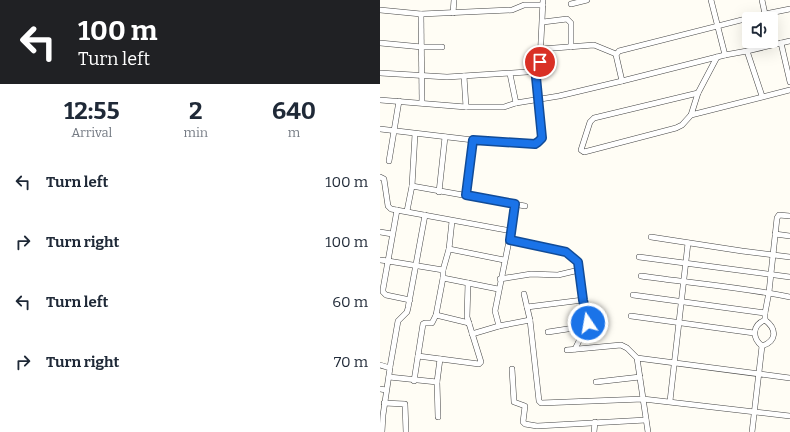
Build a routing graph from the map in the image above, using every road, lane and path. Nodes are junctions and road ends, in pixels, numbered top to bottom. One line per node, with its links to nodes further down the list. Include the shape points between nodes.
1 (454, 0): 12 (street)
2 (586, 0): 7 (street)
3 (711, 0): 16 (street)
4 (762, 0): 10 (street)
5 (523, 2): 6 (street); 12 (street, via 512,10)
6 (543, 3): 15 (street)
7 (572, 4)
8 (790, 9): 11 (street)
9 (380, 10): 13 (street)
10 (765, 12)
11 (775, 12)
12 (453, 13): 13 (street)
13 (421, 14): 22 (street)
14 (742, 20): 16 (street)
15 (543, 22): 21 (street, via 567,19 571,23); 23 (street)
16 (718, 26): 25 (street, via 618,51); 26 (street)
17 (790, 41): 19 (street)
18 (380, 43): 22 (street)
19 (780, 43): 24 (street); 34 (street)
20 (442, 47): 22 (street)
21 (571, 47): 23 (street); 25 (street, via 594,45)
22 (422, 48): 31 (street)
23 (541, 49): 38 (street, via 540,62 535,67)
24 (747, 51): 26 (street); 37 (street)
25 (616, 54): 33 (street)
26 (725, 55): 27 (street)
27 (717, 57): 33 (street); 36 (street)
28 (528, 72): 30 (street)
29 (380, 73): 31 (street)
30 (510, 74): 32 (street); 42 (street)
31 (421, 75): 32 (street); 41 (street)
32 (464, 76): 43 (street)
33 (622, 81): 38 (street)
34 (790, 82)
35 (790, 90): 37 (street)
36 (698, 93): 44 (street); 44 (street, via 594,118 590,122 581,150 584,152 676,128)
37 (762, 96): 44 (street)
38 (539, 99): 42 (street); 49 (street, via 542,138 535,144)
39 (380, 100): 40 (street)
40 (398, 101): 41 (street); 46 (street)
41 (422, 103): 43 (street)
42 (516, 103): 43 (street, via 504,106)
43 (466, 107)
44 (691, 114)
45 (380, 129): 46 (street)
46 (394, 131): 47 (street); 50 (street)
47 (415, 134): 48 (street); 52 (street)
48 (444, 137): 49 (street); 53 (street)
49 (473, 140): 54 (street)
50 (388, 162)
51 (380, 177): 57 (street, via 384,179 388,206)
52 (412, 186): 53 (street); 58 (street)
53 (439, 192): 54 (street)
54 (466, 195): 55 (street)
55 (515, 204): 56 (street); 62 (street)
56 (525, 206)
57 (398, 210): 58 (street); 64 (street)
58 (406, 211): 59 (street)
59 (425, 215): 61 (street); 78 (street)
60 (790, 216): 65 (street, via 782,214 778,217)
61 (452, 221): 62 (street); 70 (street)
62 (511, 231): 68 (street)
63 (380, 232): 64 (street)
64 (392, 234): 76 (street)
65 (775, 234): 66 (street); 71 (street)
66 (790, 236)
67 (651, 237): 69 (street)
68 (510, 240): 75 (street); 80 (street, via 566,252 578,262)
69 (688, 243): 71 (street); 77 (street)
70 (449, 249): 75 (street); 79 (street)
71 (773, 255): 73 (street); 81 (street)
72 (639, 257): 77 (street)
73 (790, 257)
74 (380, 260): 76 (street)
75 (504, 260): 85 (street)
76 (388, 261): 78 (street); 93 (street, via 383,292 386,295)
77 (687, 264): 81 (street); 87 (street)
78 (415, 266): 79 (street); 93 (street)
79 (443, 270): 84 (street)
80 (579, 270): 85 (street, via 558,275 531,274); 94 (street)
81 (770, 274): 83 (street); 89 (street)
82 (641, 276): 87 (street)
83 (790, 277)
84 (443, 278): 86 (street); 98 (street)
85 (500, 279): 88 (street)
86 (468, 283): 88 (street); 103 (street)
87 (684, 283): 89 (street); 95 (street)
88 (498, 289): 104 (street, via 495,311)
89 (769, 292): 92 (street); 97 (street)
90 (524, 294): 96 (street)
91 (633, 295): 95 (street)
92 (790, 297)
93 (410, 300): 117 (street, via 408,310 398,321)
94 (583, 300): 96 (street); 105 (street)
95 (682, 302): 97 (street); 102 (street)
96 (527, 307): 100 (street)
97 (765, 313): 101 (street)
98 (436, 315): 103 (street); 112 (street, via 432,323 423,324)
99 (632, 316): 102 (street)
100 (530, 320): 104 (street); 128 (street, via 540,402 543,404)
101 (765, 320): 107 (street, via 760,322); 109 (street, via 771,324 773,336)
102 (679, 322): 107 (street); 115 (street)
103 (468, 323): 108 (street)
104 (499, 326): 108 (street)
105 (587, 326): 106 (street); 110 (street)
106 (548, 332)
107 (754, 333): 109 (street)
108 (472, 334): 114 (street, via 481,360 479,364)
109 (762, 346): 119 (street)
110 (575, 349): 111 (street); 113 (street, via 621,345)
111 (567, 350)
112 (418, 356): 114 (street); 123 (street)
113 (637, 358): 115 (street); 121 (street)
114 (440, 359): 124 (street)
115 (675, 363): 119 (street); 129 (street)
116 (380, 365): 117 (street)
117 (390, 367): 120 (street)
118 (512, 369): 137 (street, via 514,402 525,406 523,423)
119 (758, 374): 122 (street); 131 (street)
120 (389, 377): 123 (street); 127 (street)
121 (640, 377): 125 (street); 128 (street)
122 (790, 378)
123 (414, 380): 124 (street)
124 (437, 382): 134 (street)
125 (596, 382)
126 (380, 389): 127 (street)
127 (386, 390): 130 (street)
128 (643, 399): 129 (street); 135 (street)
129 (670, 401): 131 (street)
130 (384, 403): 132 (street); 139 (street, via 405,404)
131 (754, 412): 133 (street); 143 (street)
132 (381, 414): 138 (street)
133 (790, 416)
134 (438, 417)
135 (646, 420): 136 (street); 142 (street)
136 (595, 422): 137 (street); 141 (street)
137 (537, 426): 140 (street)
138 (382, 432)
139 (406, 432)
140 (535, 432)
141 (594, 432)
142 (648, 432)
143 (752, 432)

